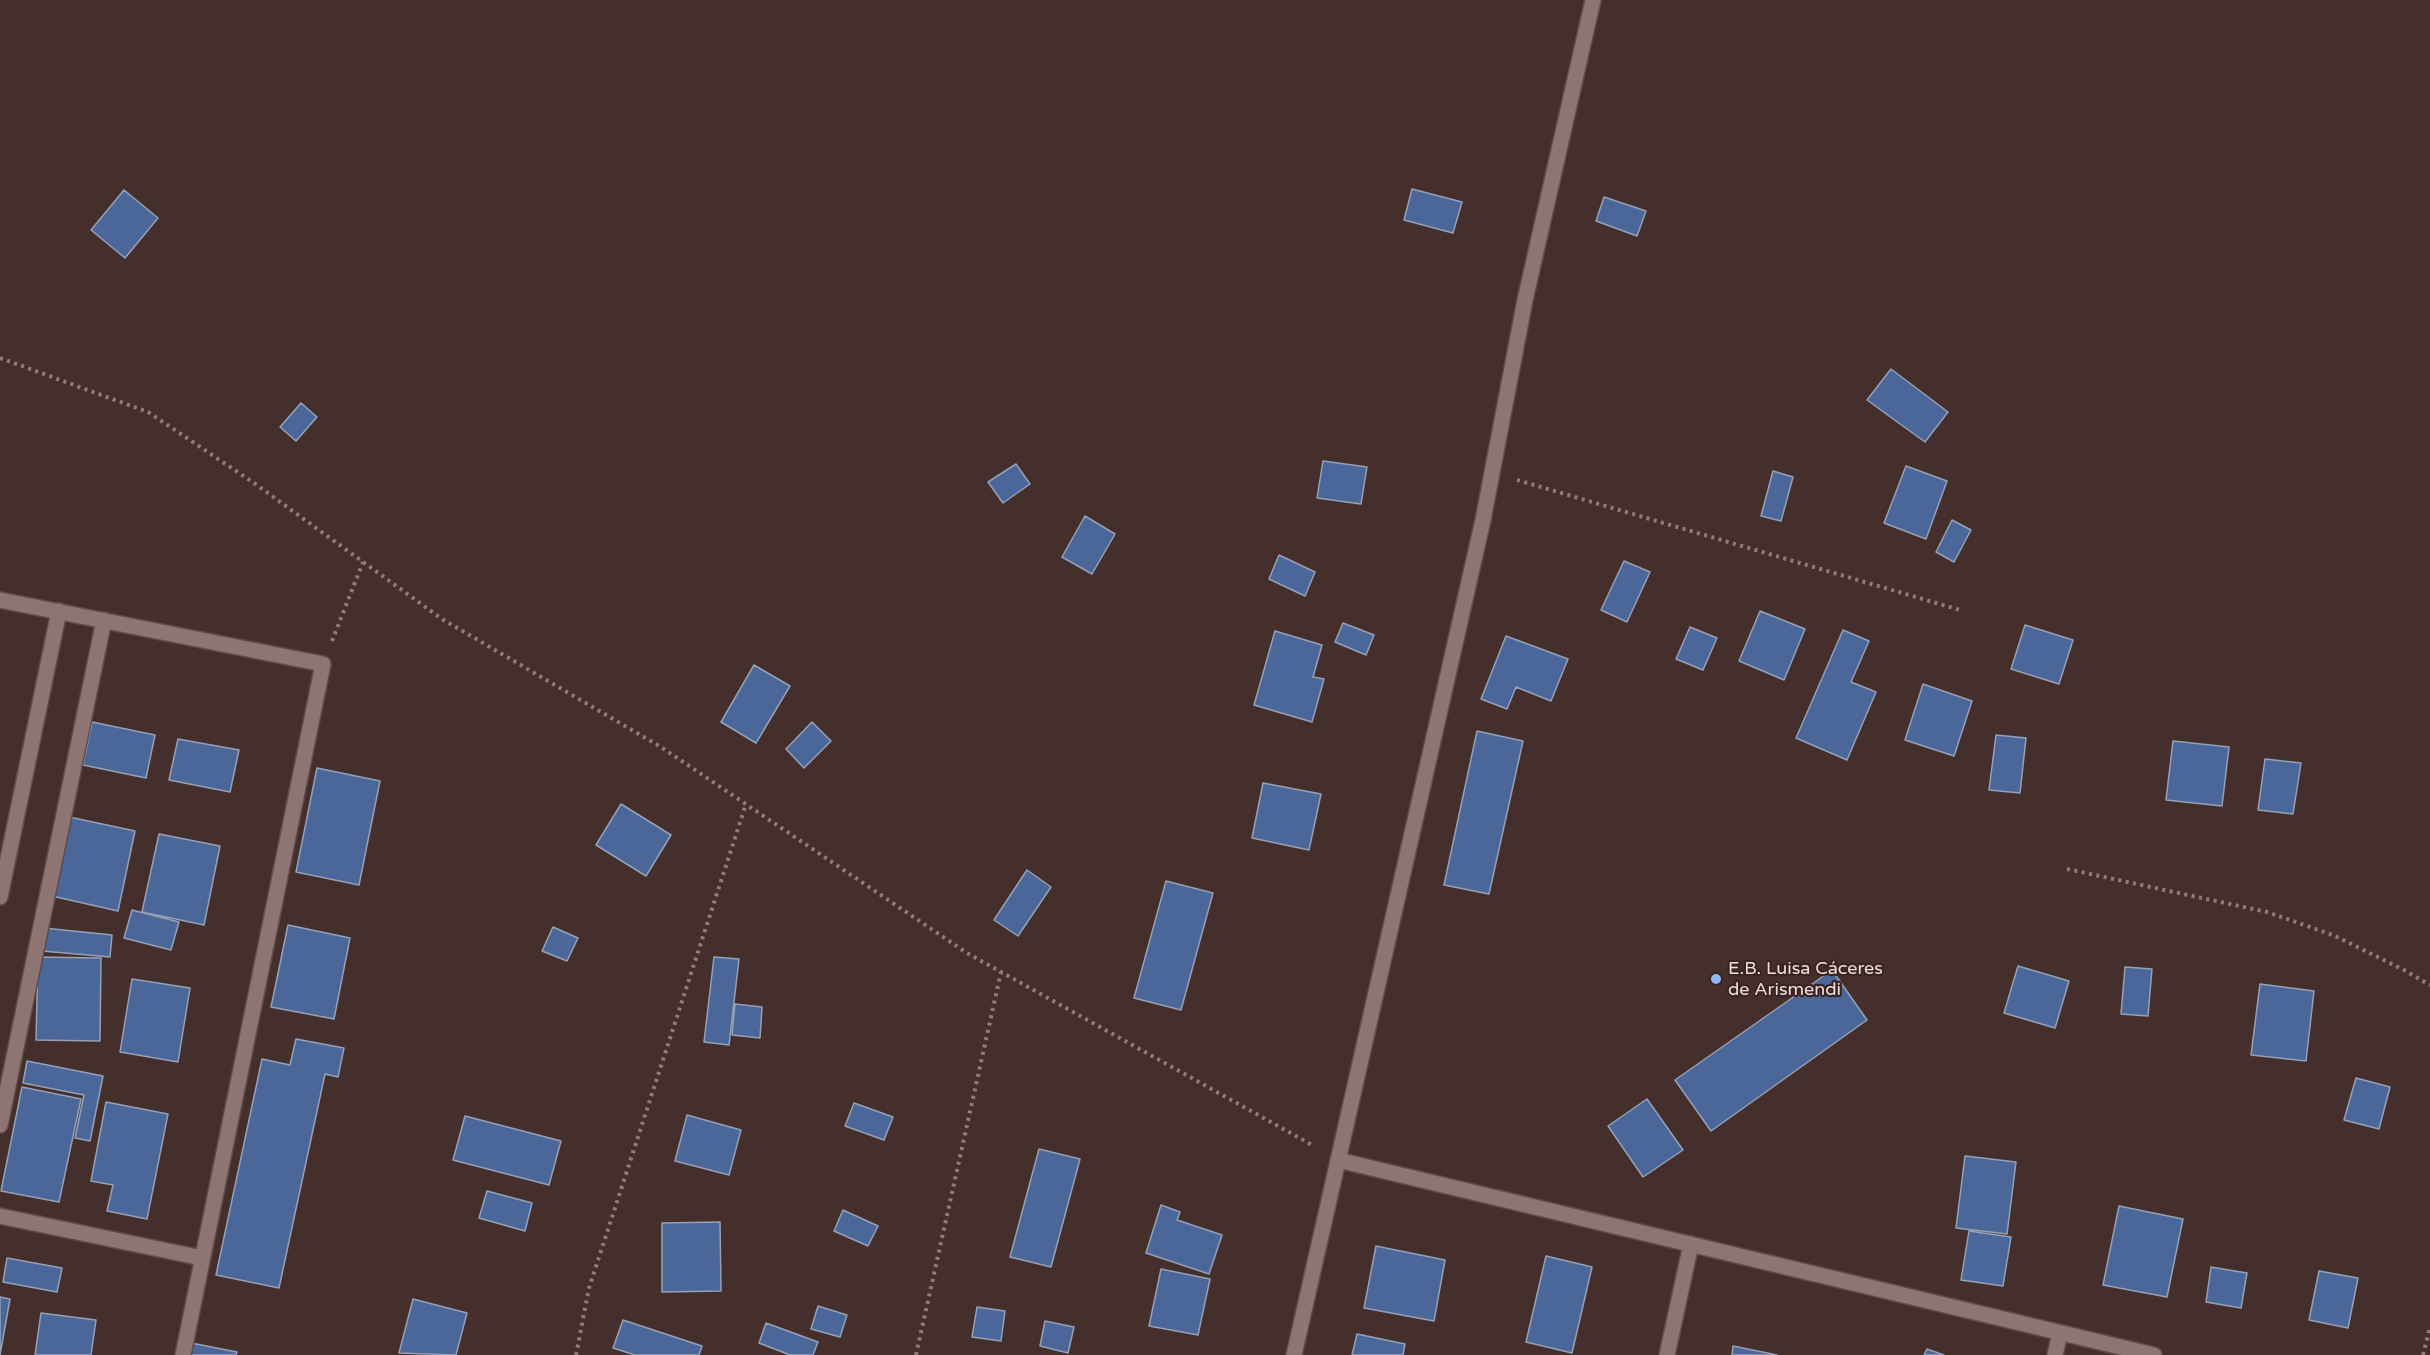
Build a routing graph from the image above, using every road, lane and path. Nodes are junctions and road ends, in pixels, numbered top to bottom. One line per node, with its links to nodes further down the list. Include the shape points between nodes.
1 (1593, 0): 3 (street, via 1525,300)
2 (0, 358): 4 (path, via 148,412)
3 (1492, 473): 6 (path); 16 (street)
4 (363, 562): 9 (path); 10 (path, via 442,619 661,747)
5 (0, 600): 7 (street)
6 (1960, 610)
7 (59, 611): 8 (street); 12 (street)
8 (104, 620): 9 (street); 15 (street)
9 (323, 664): 19 (street)
10 (746, 804): 13 (path); 23 (path, via 589,1288)
11 (2067, 869): 14 (path, via 2267,912 2333,935)
12 (0, 897)
13 (1001, 972): 16 (path); 24 (path)
14 (2430, 985)
15 (0, 1125)
16 (1338, 1160): 18 (street); 25 (street)
17 (0, 1216): 19 (street)
18 (1691, 1244): 21 (street); 26 (street)
19 (202, 1258): 22 (street)
20 (2430, 1327): 29 (path)
21 (2060, 1332): 27 (street); 28 (street)
22 (183, 1355)
23 (576, 1355)
24 (916, 1355)
25 (1294, 1355)
26 (1667, 1355)
27 (2055, 1355)
28 (2154, 1355)
29 (2423, 1355)

